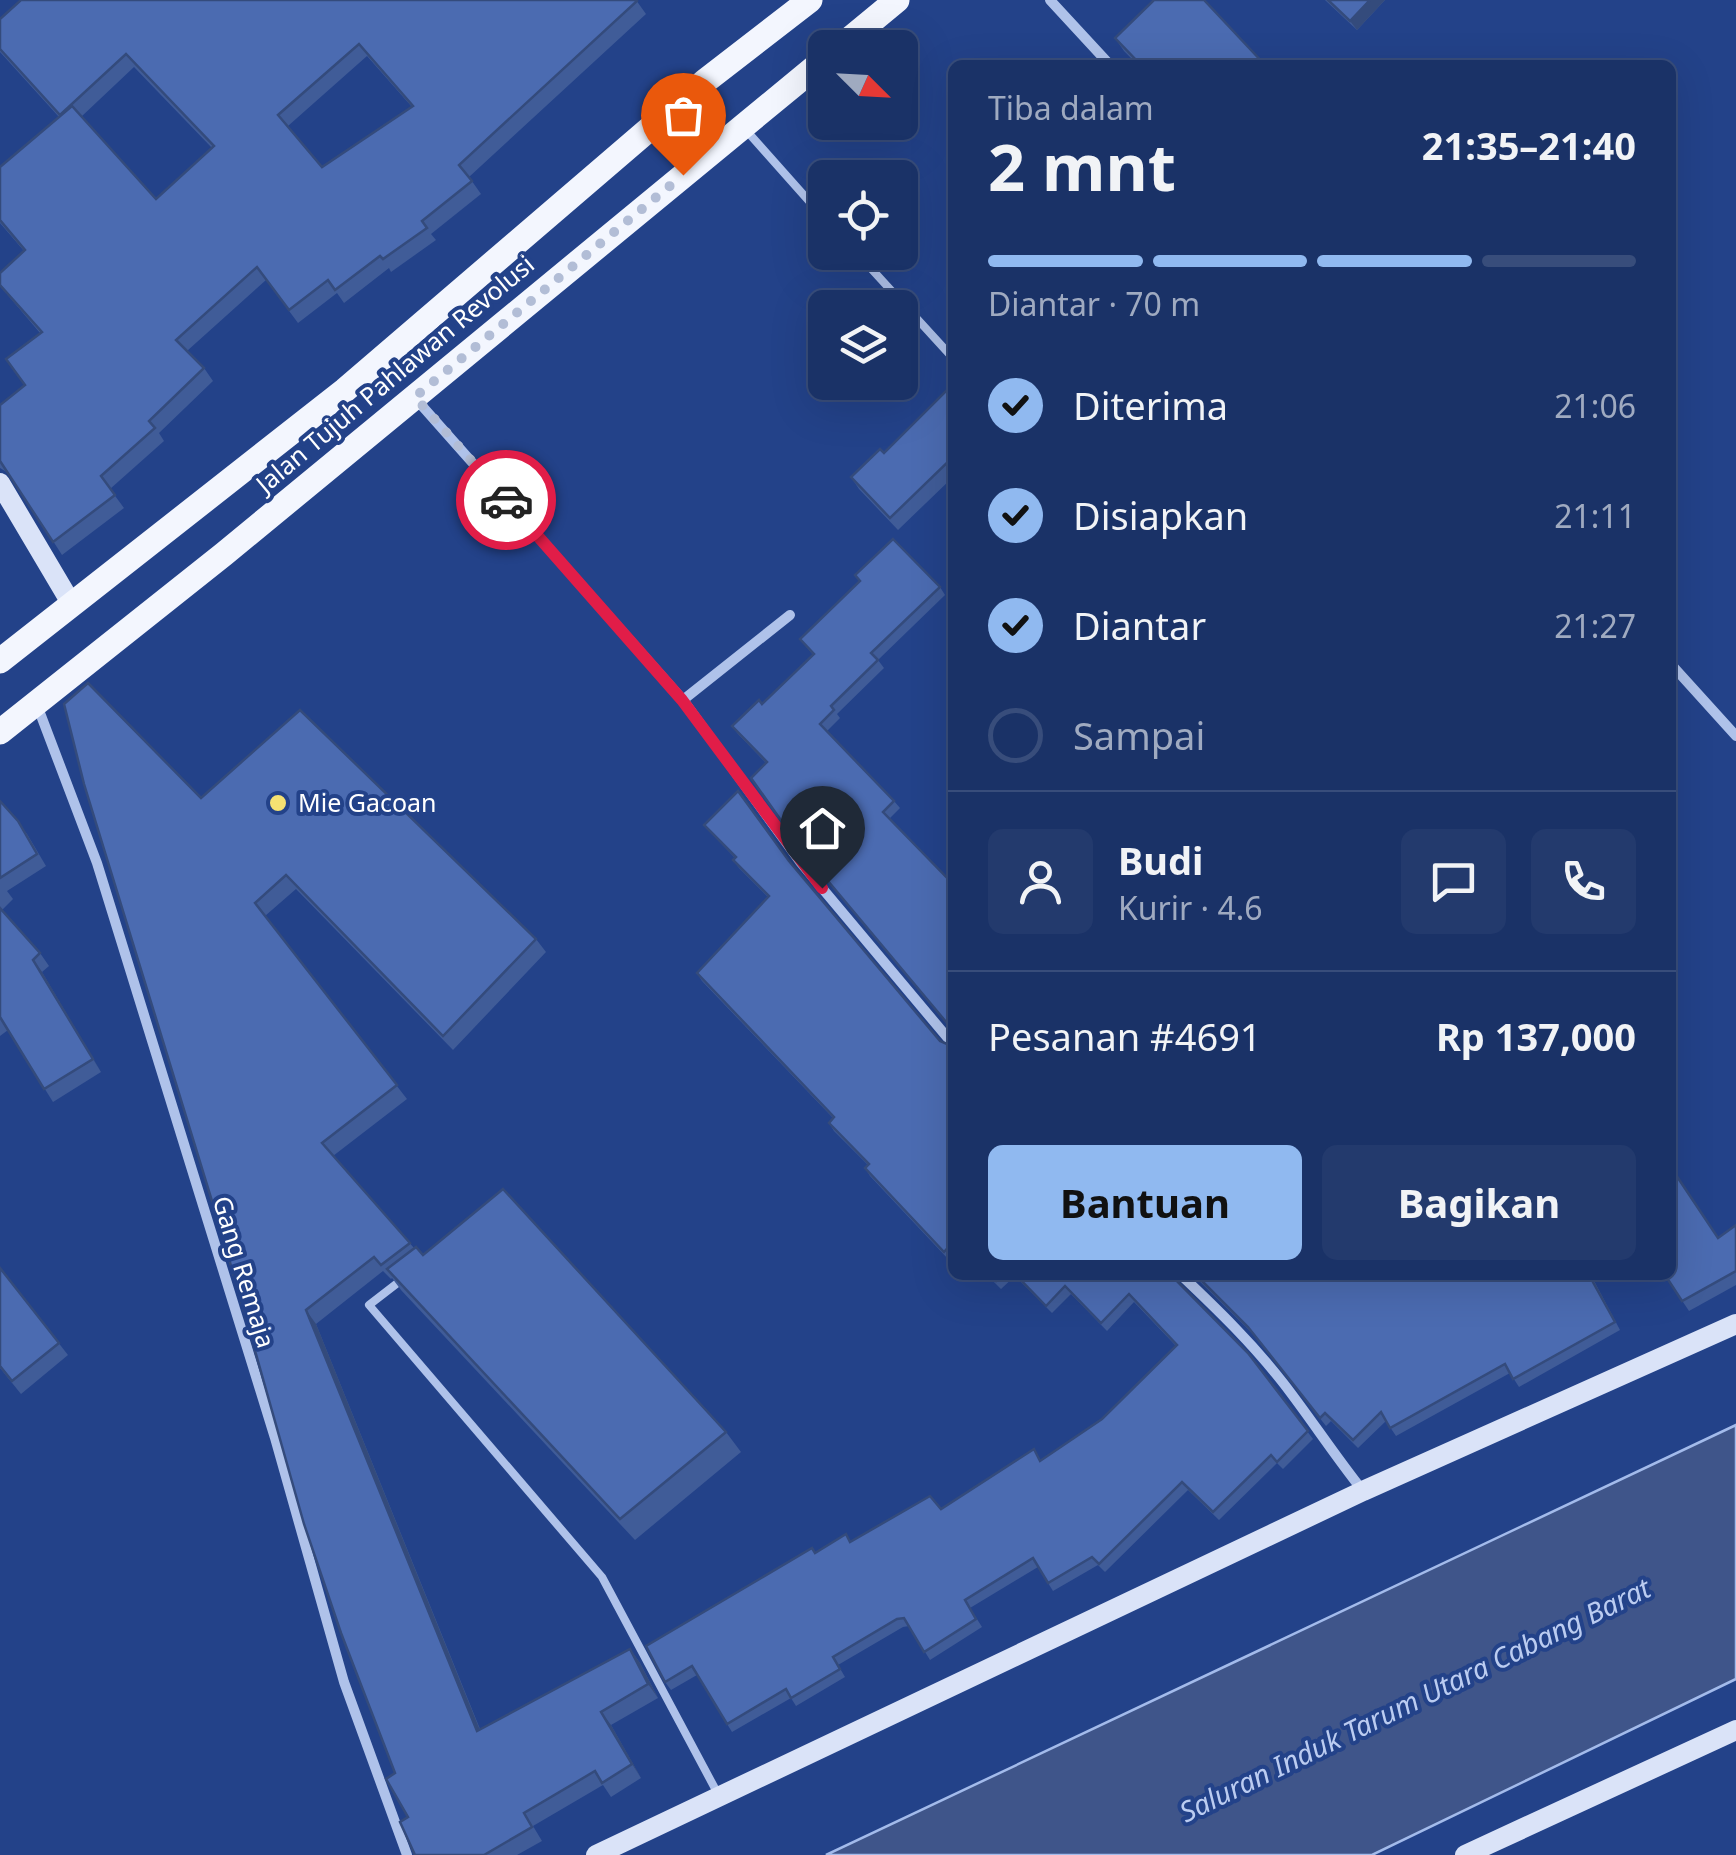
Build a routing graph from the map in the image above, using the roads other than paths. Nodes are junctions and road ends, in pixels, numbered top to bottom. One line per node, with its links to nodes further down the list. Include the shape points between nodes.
1 (810, 0): 13 (main road, Jalan Tujuh Pahlawan Revolusi, via 704,82 344,390)
2 (897, 0): 4 (main road)
3 (1050, 0): 5 (street)
4 (860, 30)
5 (1105, 60)
6 (808, 72): 7 (main road, Jalan Tujuh Pahlawan Revolusi)
7 (742, 125): 8 (lane); 11 (main road, Jalan Tujuh Pahlawan Revolusi)
8 (808, 201)
9 (872, 270): 10 (lane)
10 (948, 353)
11 (415, 397): 17 (street); 18 (main road, Jalan Tujuh Pahlawan Revolusi)
12 (0, 484): 13 (street)
13 (72, 603): 15 (main road, Jalan Tujuh Pahlawan Revolusi)
14 (790, 615): 17 (street)
15 (0, 662)
16 (1676, 670): 20 (street)
17 (682, 700): 21 (street, via 802,863)
18 (36, 704): 19 (main road, Jalan Tujuh Pahlawan Revolusi); 28 (street, Gang Remaja, via 97,863 344,1682)
19 (0, 732)
20 (1736, 736)
21 (948, 1038)
22 (408, 1275): 27 (lane, via 369,1306 602,1577)
23 (1186, 1280): 25 (street, via 1284,1384)
24 (1736, 1324): 25 (street)
25 (1363, 1491): 27 (street)
26 (1736, 1730): 30 (street)
27 (719, 1796): 29 (street)
28 (407, 1855)
29 (596, 1855)
30 (1465, 1855)

